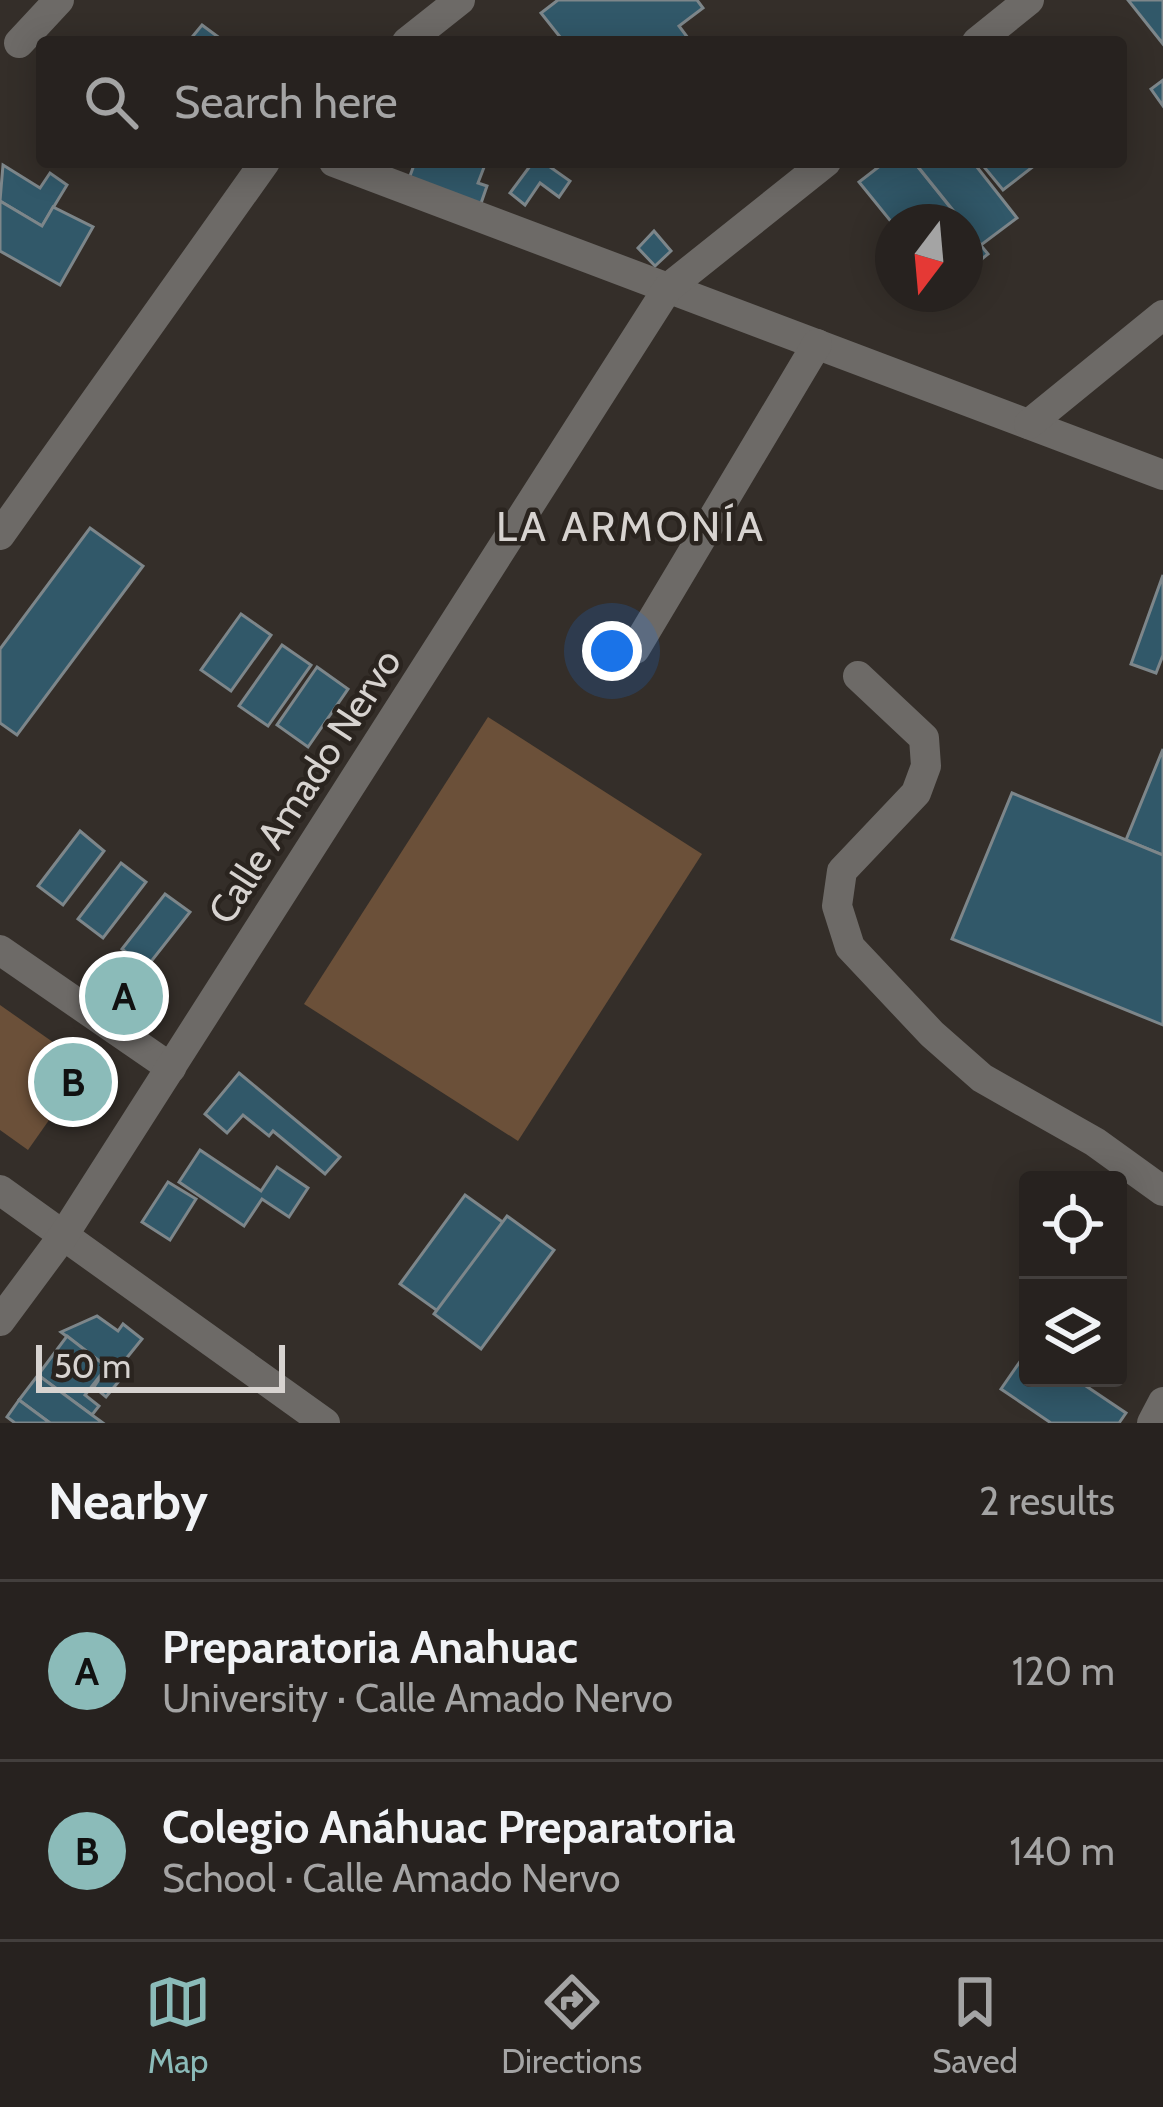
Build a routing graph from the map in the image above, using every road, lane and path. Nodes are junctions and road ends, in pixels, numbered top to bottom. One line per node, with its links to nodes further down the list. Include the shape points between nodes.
1 (59, 0): 6 (street)
2 (460, 0): 4 (street)
3 (1029, 0): 5 (street)
4 (414, 36)
5 (984, 36)
6 (20, 44)
7 (261, 168): 15 (street)
8 (350, 168): 10 (street)
9 (818, 168): 10 (street, Calle Amado Nervo)
10 (668, 288): 12 (street); 19 (street, Calle Amado Nervo)
11 (1163, 315): 13 (street)
12 (817, 344): 13 (street); 16 (street)
13 (1029, 424): 14 (street)
14 (1163, 475)
15 (0, 535)
16 (635, 649)
17 (858, 676): 21 (street, via 924,739 926,766 916,793 842,871 838,906 850,946 982,1078)
18 (0, 950): 19 (street)
19 (171, 1068): 22 (street, Calle Amado Nervo)
20 (0, 1190): 22 (street)
21 (1163, 1191)
22 (63, 1236): 23 (street, Calle Amado Nervo); 25 (street)
23 (0, 1322)
24 (1163, 1402): 26 (street)
25 (325, 1423)
26 (1153, 1423)

